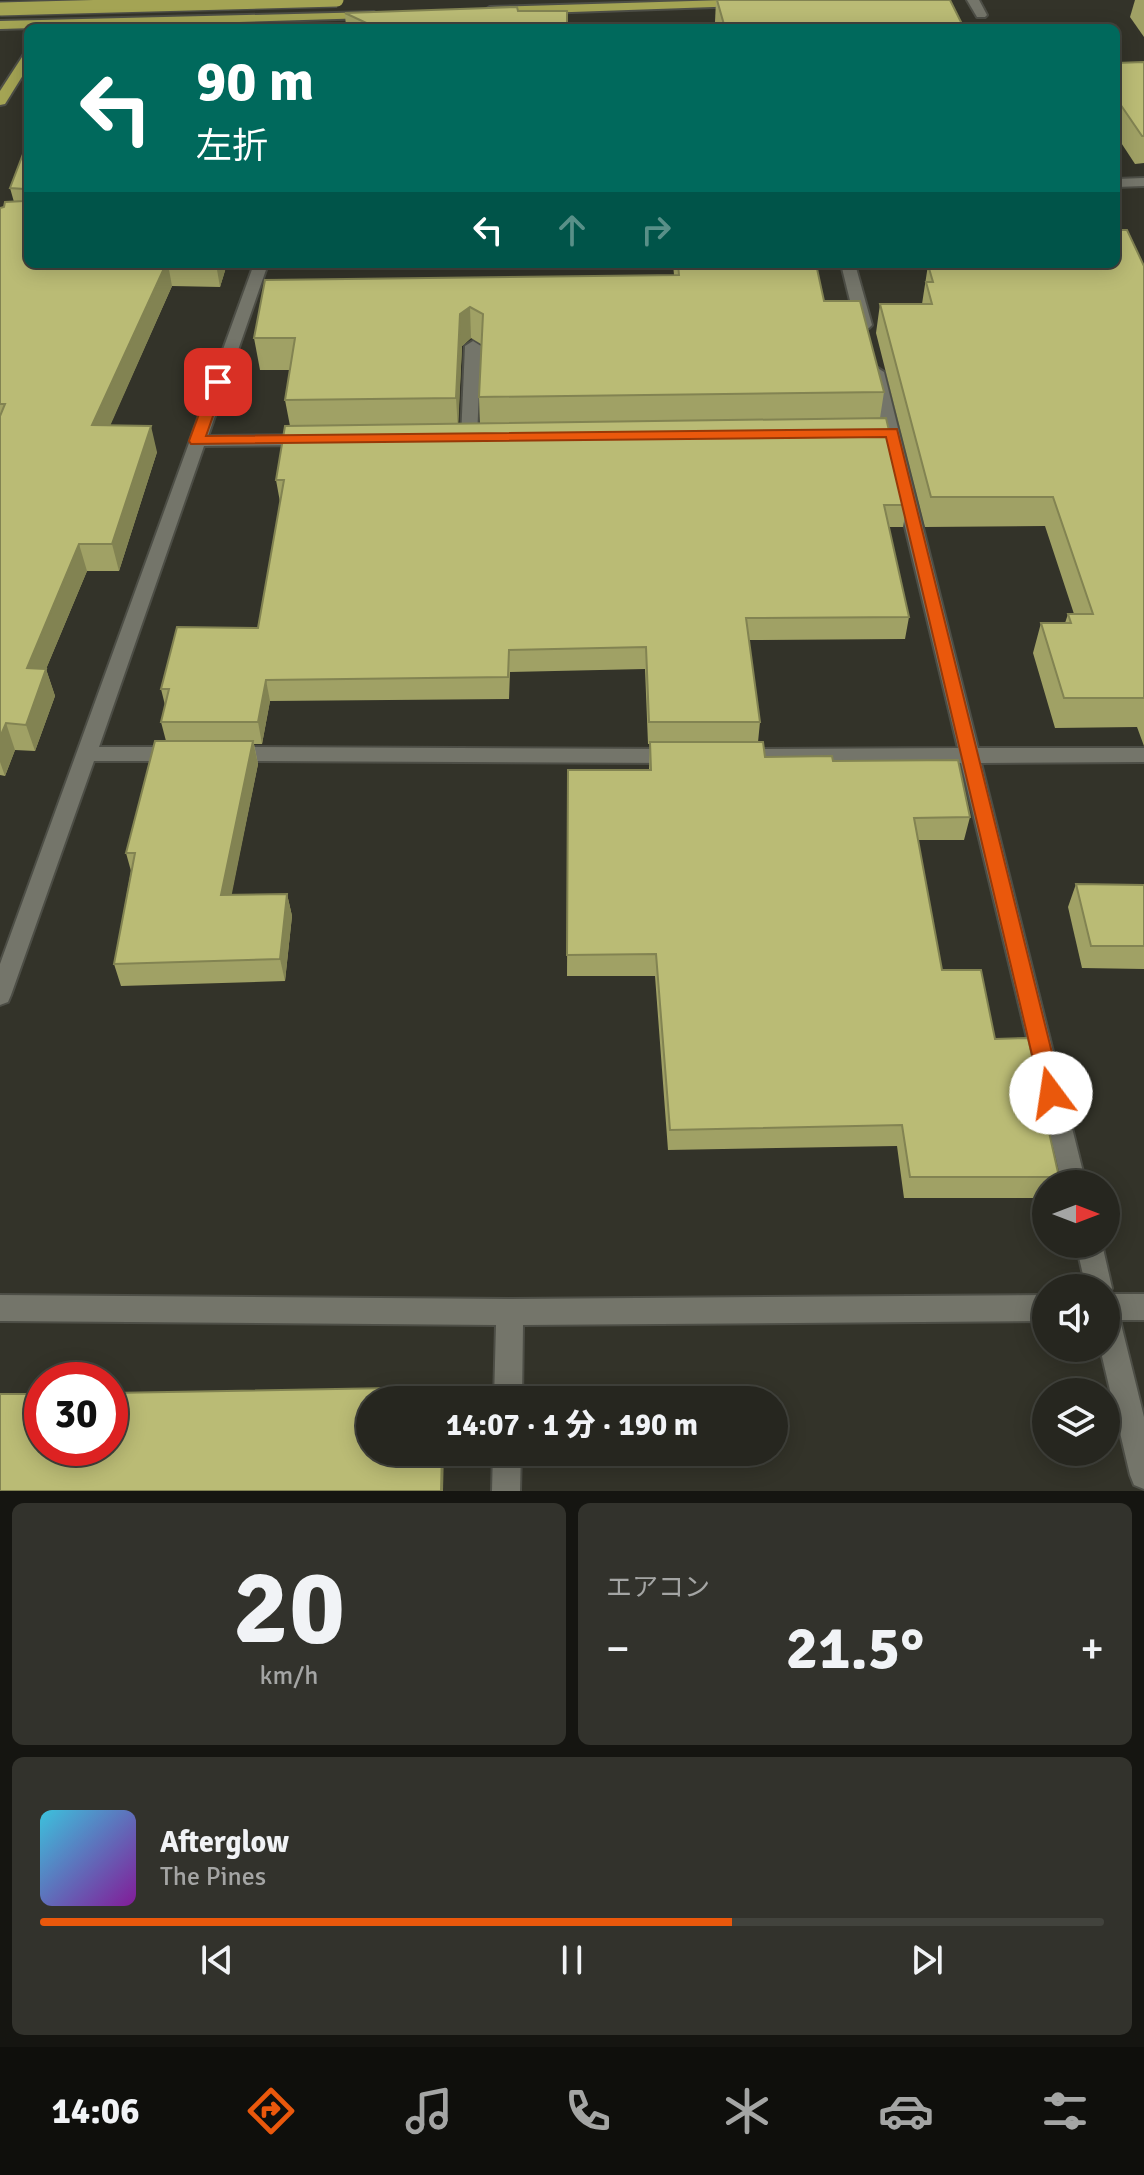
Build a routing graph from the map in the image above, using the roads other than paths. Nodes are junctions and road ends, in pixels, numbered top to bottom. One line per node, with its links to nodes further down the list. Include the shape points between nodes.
1 (68, 0): 9 (main road)
2 (337, 0): 5 (main road, bridge)
3 (973, 0): 8 (street)
4 (759, 3): 6 (main road)
5 (0, 9)
6 (473, 11)
7 (384, 14): 10 (main road)
8 (981, 15)
9 (51, 24)
10 (106, 24)
11 (0, 25): 12 (main road)
12 (24, 25)
13 (24, 63): 14 (main road)
14 (0, 101)
15 (1120, 183): 16 (street)
16 (1143, 184)
17 (260, 268): 22 (street)
18 (849, 268): 25 (street, via 884,432)
19 (473, 346): 20 (street)
20 (469, 437)
21 (333, 439): 22 (street)
22 (197, 441): 23 (street)
23 (88, 754): 25 (street); 26 (street)
24 (1144, 755): 25 (street)
25 (969, 757): 27 (street)
26 (0, 995)
27 (1071, 1170)
28 (1120, 1307): 29 (street)
29 (1144, 1307)
30 (0, 1308): 32 (street)
31 (1032, 1308): 32 (street)
32 (510, 1312): 34 (street)
33 (1117, 1362): 36 (street)
34 (508, 1386)
35 (507, 1466): 37 (street)
36 (1144, 1475)
37 (506, 1491)

